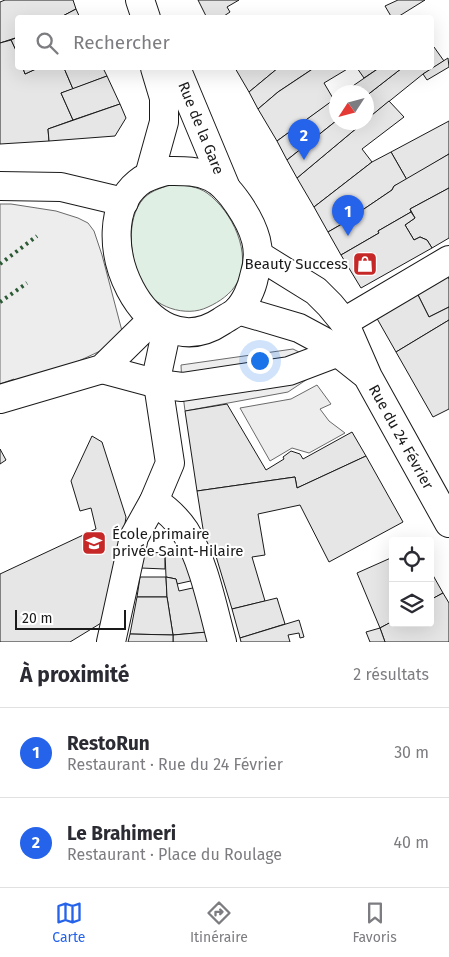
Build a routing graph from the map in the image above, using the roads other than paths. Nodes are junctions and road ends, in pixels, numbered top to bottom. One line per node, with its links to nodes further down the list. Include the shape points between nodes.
1 (140, 0): 2 (main road)
2 (145, 15)
3 (155, 70): 5 (main road, Rue de la Gare, via 164,98 164,122)
4 (177, 70): 7 (main road, Rue de la Gare)
5 (149, 176): 7 (main road, via 166,172 198,172 212,177); 8 (main road, via 138,183)
6 (0, 186): 8 (main road, via 61,187)
7 (226, 188): 9 (main road, via 249,223)
8 (124, 202): 13 (main road, via 117,221 118,250 123,270 131,292 142,308)
9 (258, 255): 11 (main road, via 253,282); 12 (main road, Rue du 24 Février, via 316,291)
10 (449, 260): 12 (main road)
11 (238, 310): 13 (main road, via 214,327 201,331 184,333); 14 (main road, Rue du 24 Février, via 299,328)
12 (344, 322): 16 (main road, Rue du 24 Février)
13 (160, 324): 15 (main road); 17 (main road)
14 (339, 352): 16 (main road, Rue du 24 Février); 17 (main road, via 289,370 182,387)
15 (102, 369): 17 (main road); 18 (main road)
16 (368, 377): 20 (main road, Rue du 24 Février)
17 (158, 384): 19 (main road, via 170,463)
18 (0, 399)
19 (154, 501): 21 (main road, via 134,537); 22 (main road, via 184,530 197,555)
20 (449, 523)
21 (111, 642)
22 (222, 642)

